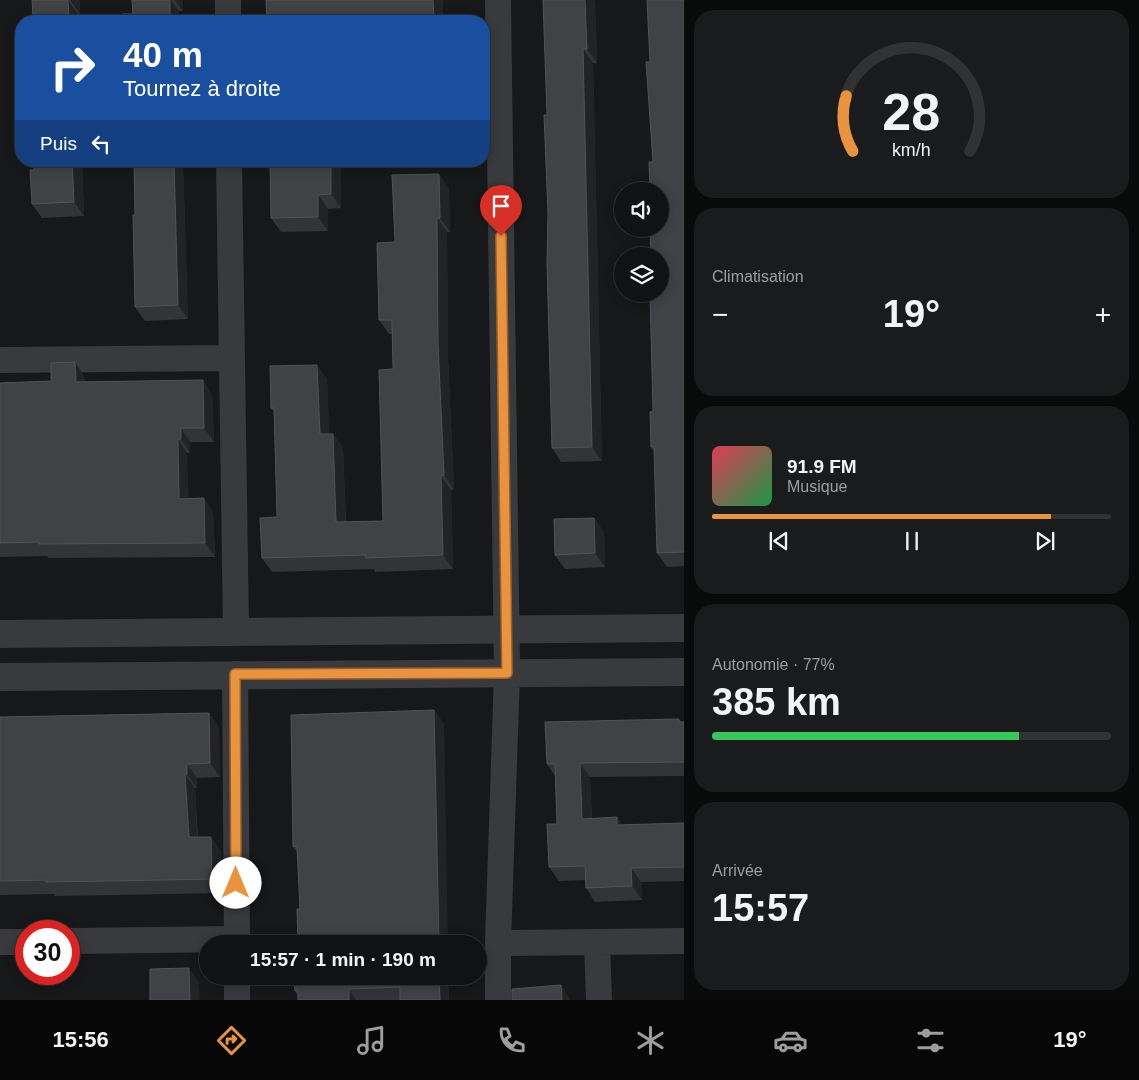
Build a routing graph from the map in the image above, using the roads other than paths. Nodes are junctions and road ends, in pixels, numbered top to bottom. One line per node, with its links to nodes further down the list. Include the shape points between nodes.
1 (228, 0): 3 (street)
2 (498, 0): 9 (street)
3 (228, 15)
4 (230, 167): 5 (street)
5 (231, 358): 6 (street); 8 (street)
6 (0, 360)
7 (684, 628): 9 (street)
8 (236, 630): 9 (street); 10 (street)
9 (505, 630): 12 (street)
10 (0, 634)
11 (684, 672): 12 (street)
12 (507, 673): 13 (street); 22 (street)
13 (235, 674): 14 (street); 15 (street)
14 (0, 677)
15 (237, 935)
16 (80, 941): 20 (street)
17 (684, 941): 21 (street)
18 (0, 942): 19 (street)
19 (15, 942)
20 (199, 942)
21 (597, 942): 22 (street); 26 (street)
22 (498, 943): 25 (street)
23 (237, 985): 24 (street)
24 (237, 1000)
25 (498, 1000)
26 (599, 1000)

